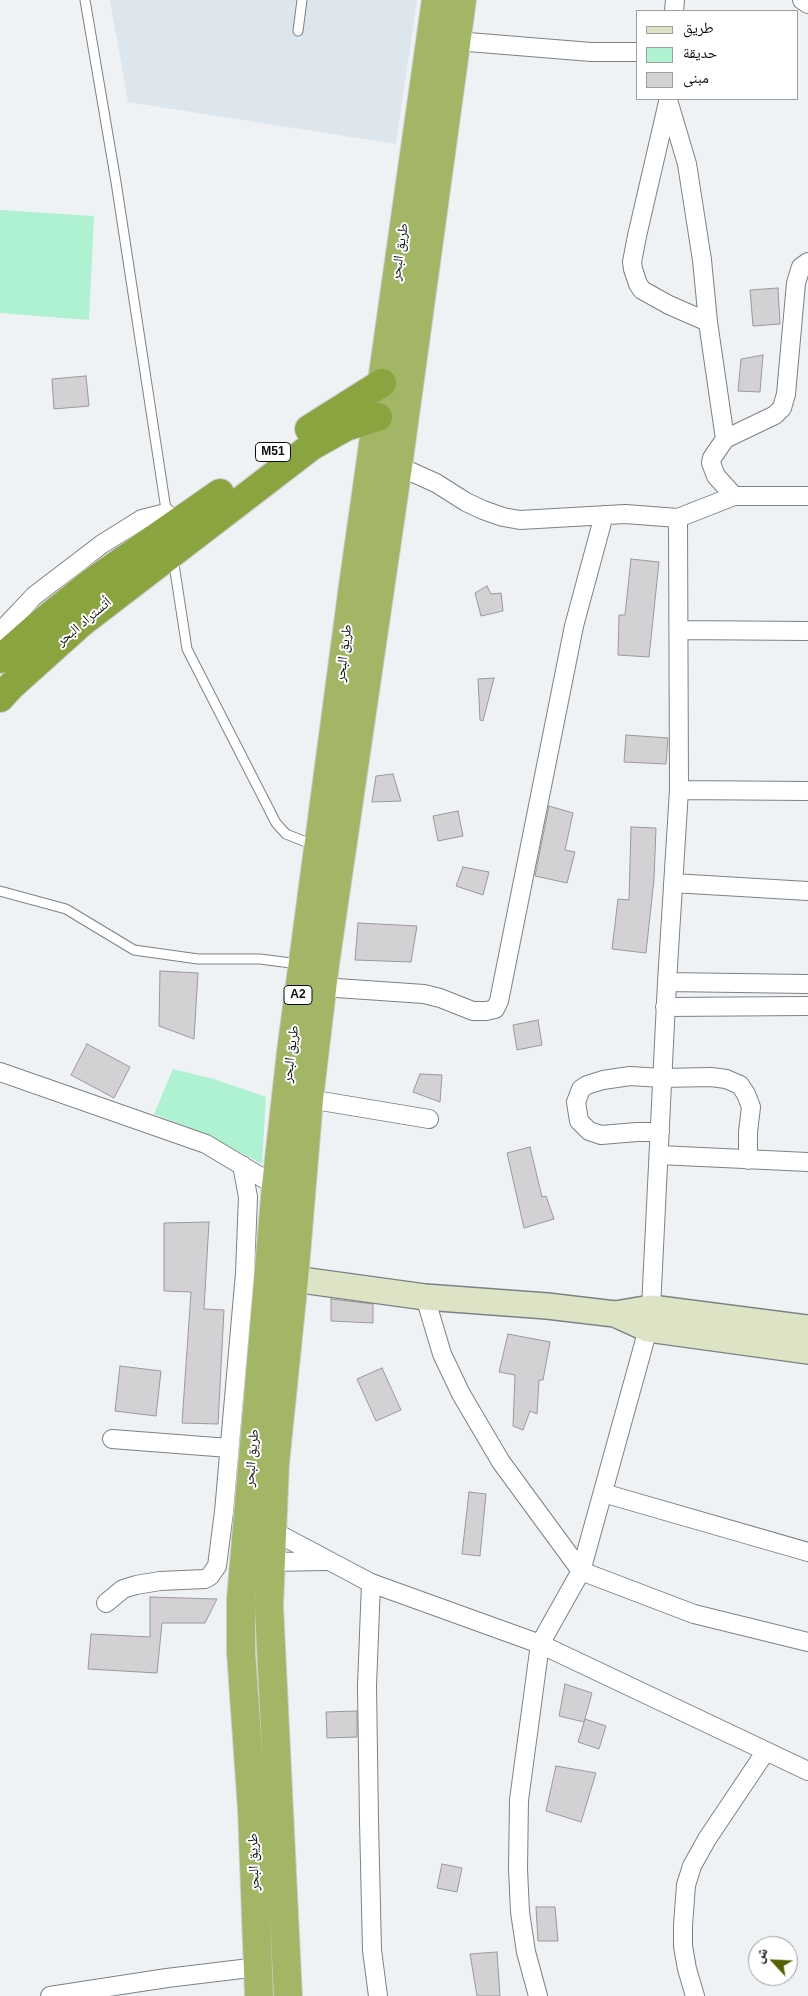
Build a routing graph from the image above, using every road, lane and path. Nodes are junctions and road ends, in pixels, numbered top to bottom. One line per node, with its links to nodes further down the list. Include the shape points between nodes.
1 (85, 0): 23 (lane)
2 (302, 0): 7 (lane)
3 (436, 0): 12 (highway, طريق البحر / A2)
4 (462, 0): 8 (highway, طريق البحر / A2)
5 (802, 0): 6 (street)
6 (808, 4)
7 (298, 31)
8 (456, 41): 9 (street, via 591,52); 13 (highway, طريق البحر / A2)
9 (636, 52)
10 (668, 100): 14 (street, via 687,164); 14 (street, via 637,236 633,270 642,290)
11 (808, 262): 17 (street, via 801,267 796,283 782,408 775,415)
12 (391, 308): 13 (highway); 15 (highway, طريق البحر / A2)
13 (419, 312): 16 (highway, طريق البحر / A2)
14 (708, 322): 17 (street)
15 (382, 383): 16 (highway, طريق البحر / A2); 23 (highway, M51, via 271,454)
16 (391, 419): 18 (highway, طريق البحر / A2); 23 (highway, via 346,427); 31 (highway, طريق البحر / A2, via 353,586)
17 (725, 439): 19 (street, via 711,463 716,476)
18 (398, 466): 21 (street, via 436,483 466,502 504,517 520,520); 38 (highway, طريق البحر / A2)
19 (734, 496): 20 (street); 22 (street)
20 (808, 496)
21 (604, 515): 22 (street, via 644,514); 38 (street, via 574,626 495,1009 473,1012 424,994)
22 (678, 518): 24 (street)
23 (170, 535): 26 (street, via 142,519 102,544 34,596); 27 (highway, أتستراد البحر / M51, via 92,582); 28 (highway, أتستراد البحر / M51); 31 (lane, via 187,650 276,823 286,834)
24 (679, 630): 25 (street); 29 (street)
25 (808, 630)
26 (0, 632)
27 (0, 659)
28 (6, 692)
29 (679, 790): 30 (street); 32 (street)
30 (808, 791)
31 (318, 847): 35 (highway, طريق البحر / A2)
32 (673, 883): 34 (street); 36 (street)
33 (0, 891): 35 (lane, via 66,909 134,950 198,959 260,959)
34 (808, 891)
35 (302, 964): 50 (highway, طريق البحر / A2)
36 (667, 982): 37 (street); 40 (street)
37 (808, 984)
38 (322, 987): 43 (highway, طريق البحر / A2)
39 (808, 1006): 40 (street)
40 (665, 1007): 42 (street)
41 (0, 1072): 49 (street, via 176,1132 206,1144)
42 (662, 1078): 45 (street); 45 (street, via 630,1076 604,1080 581,1089 576,1102 579,1121 601,1136); 47 (street, via 711,1077 740,1085 750,1107)
43 (309, 1099): 44 (street); 52 (highway, طريق البحر / A2)
44 (429, 1119)
45 (660, 1132): 46 (street)
46 (659, 1155): 47 (street); 54 (street)
47 (748, 1160): 48 (street)
48 (808, 1162)
49 (242, 1165): 50 (street); 51 (street)
50 (276, 1186): 51 (highway, طريق البحر / A2)
51 (259, 1244): 58 (street); 71 (highway, طريق البحر / A2, via 241,1599)
52 (294, 1279): 53 (main road); 60 (highway, طريق البحر / A2)
53 (425, 1297): 54 (main road); 64 (street, via 442,1354 461,1394 501,1462)
54 (650, 1318): 55 (main road); 56 (main road); 59 (street)
55 (808, 1328)
56 (808, 1351)
57 (112, 1439): 58 (street)
58 (229, 1448): 66 (street, via 220,1550 214,1573 205,1579 160,1581 130,1587)
59 (603, 1493): 61 (street); 64 (street)
60 (271, 1530): 62 (street); 63 (highway, طريق البحر / A2)
61 (808, 1552)
62 (327, 1561): 63 (street); 65 (street)
63 (270, 1562): 74 (highway, طريق البحر / A2, via 268,1606)
64 (582, 1571): 67 (street, via 694,1614); 68 (street)
65 (371, 1583): 68 (street); 75 (street, via 367,1686 368,1822 372,1950)
66 (106, 1603)
67 (808, 1642)
68 (540, 1644): 69 (street); 76 (street, via 519,1800 518,1869 526,1952)
69 (766, 1751): 70 (street); 77 (street, via 707,1839 686,1884 683,1946)
70 (808, 1771)
71 (258, 1967): 72 (street); 73 (highway, طريق البحر / A2)
72 (50, 1996)
73 (259, 1996)
74 (288, 1996)
75 (378, 1996)
76 (538, 1996)
77 (696, 1996)

